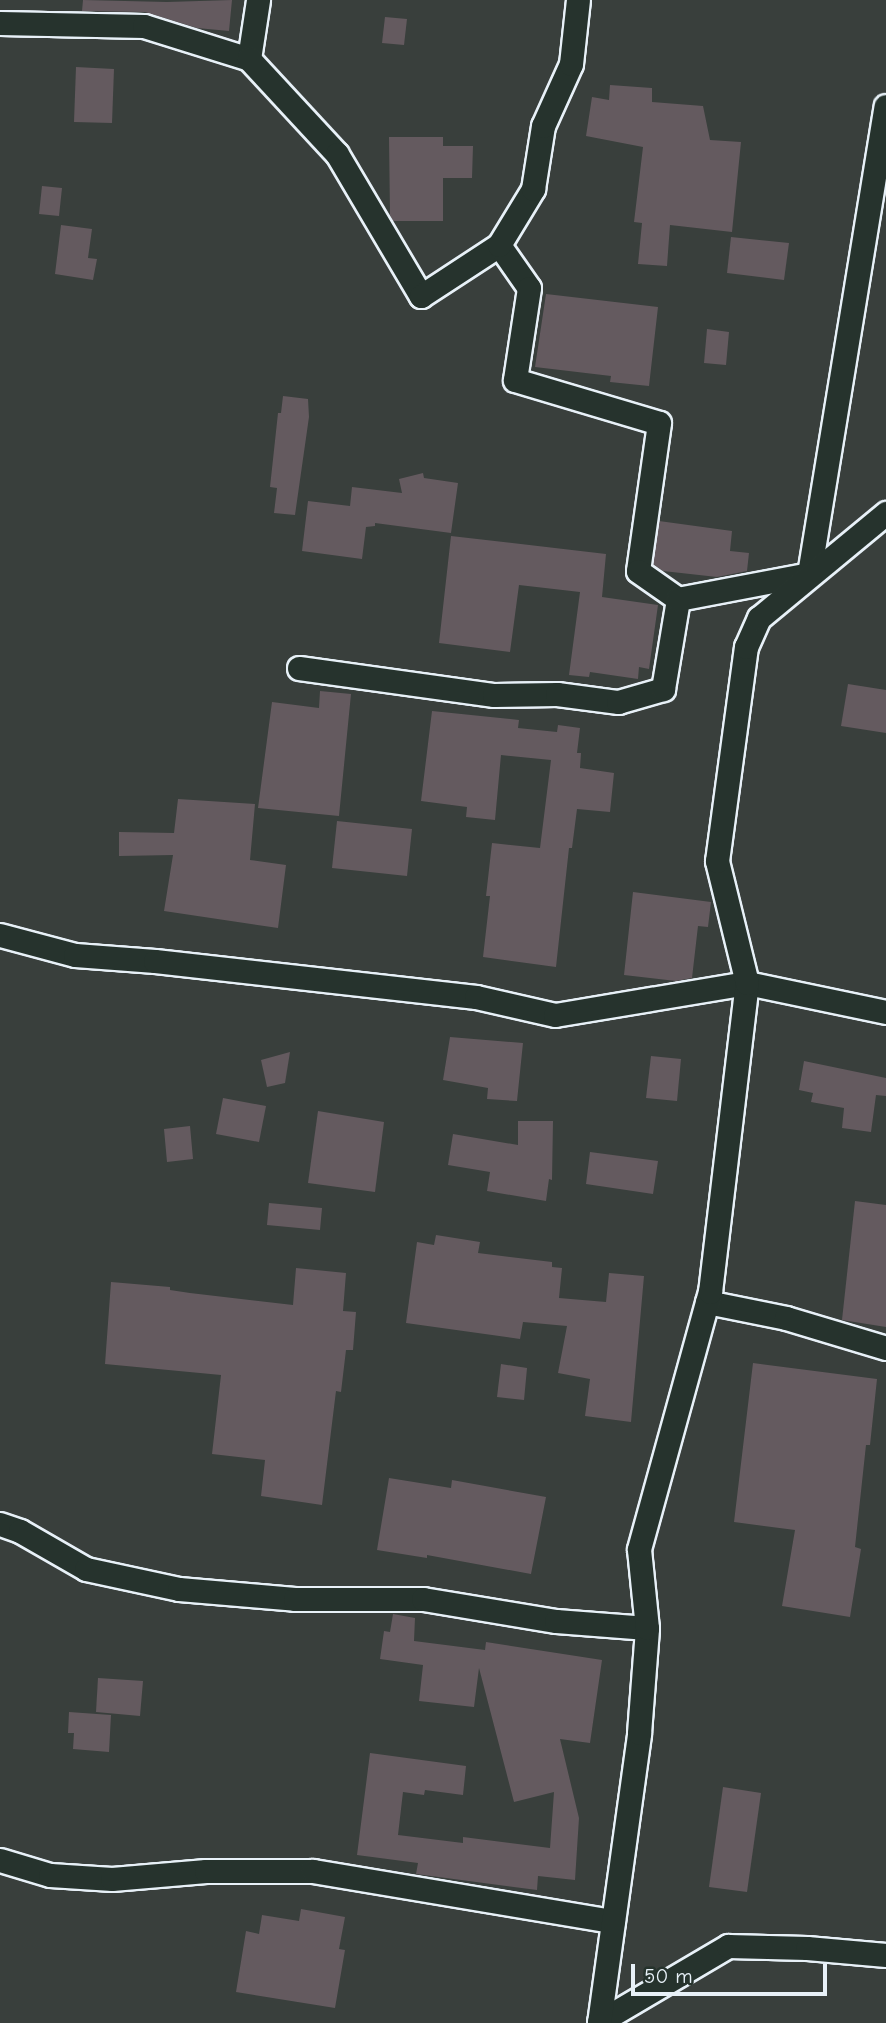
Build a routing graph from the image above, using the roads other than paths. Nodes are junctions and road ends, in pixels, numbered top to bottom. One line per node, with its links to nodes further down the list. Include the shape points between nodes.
1 (258, 0): 4 (street)
2 (578, 0): 6 (street, via 571,64 542,126 533,189)
3 (0, 23): 4 (street, via 144,26)
4 (249, 59): 6 (street, via 337,155 421,296)
5 (886, 106): 8 (street)
6 (499, 245): 9 (street, via 529,288 515,380 659,423 638,571)
7 (886, 513): 8 (street)
8 (809, 574): 9 (street); 12 (street, via 759,618 746,647 717,862)
9 (678, 599): 10 (street, via 663,689 618,702 557,694 494,695)
10 (299, 668)
11 (0, 935): 12 (street, via 75,955 463,995 555,1015)
12 (747, 983): 13 (street); 14 (street)
13 (886, 1012)
14 (707, 1301): 15 (street, via 786,1318); 17 (street, via 639,1549)
15 (886, 1348)
16 (0, 1524): 17 (street, via 86,1569 180,1589 295,1599 423,1599 556,1621)
17 (647, 1628): 19 (street, via 639,1733)
18 (0, 1860): 19 (street, via 50,1875 112,1879 206,1871 313,1871)
19 (613, 1921): 21 (street)
20 (886, 1955): 21 (street, via 728,1947)
21 (599, 2022)

